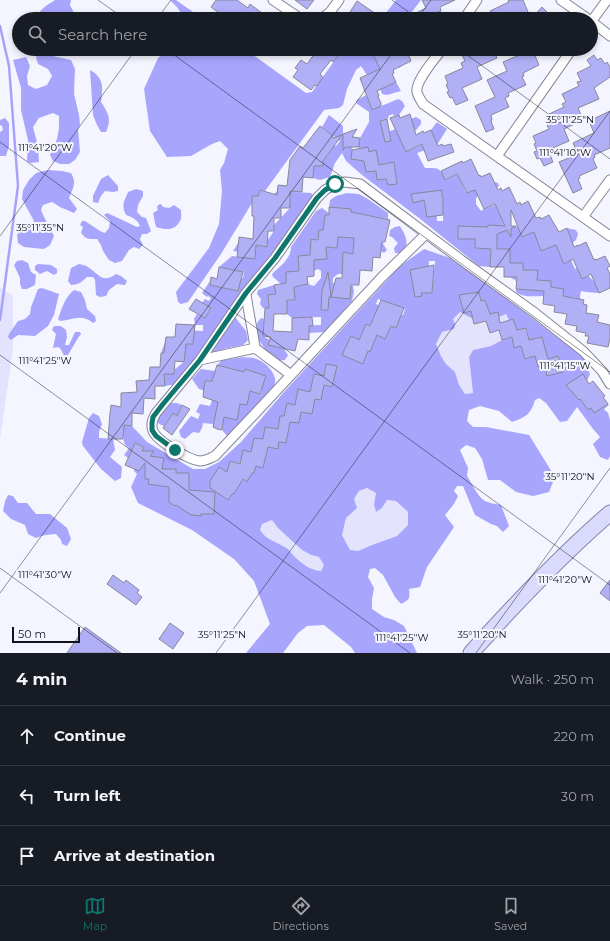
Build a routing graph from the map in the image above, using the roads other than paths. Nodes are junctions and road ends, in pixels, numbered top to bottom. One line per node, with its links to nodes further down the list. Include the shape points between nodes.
1 (273, 0): 6 (street)
2 (338, 0): 7 (street)
3 (477, 0): 8 (street)
4 (561, 0): 9 (street)
5 (607, 0): 10 (street)
6 (291, 12)
7 (330, 12)
8 (469, 12)
9 (578, 12)
10 (598, 12)
11 (598, 27): 12 (street)
12 (610, 36)
13 (437, 56): 15 (street, via 417,86 419,98)
14 (567, 56): 15 (street)
15 (497, 156): 17 (street)
16 (610, 180): 17 (street)
17 (583, 217): 19 (street)
18 (426, 234): 20 (street, via 360,184 335,184 317,198 275,258); 23 (street, via 382,277); 24 (street, via 583,351 602,371)
19 (610, 236)
20 (246, 293): 21 (street); 22 (street)
21 (255, 348): 22 (street); 23 (street)
22 (200, 360): 23 (street, via 156,413 152,423 152,430 156,436 175,450 200,461 218,453)
23 (291, 375)
24 (610, 384)
25 (610, 513): 26 (main road, via 549,569)
26 (470, 653)

